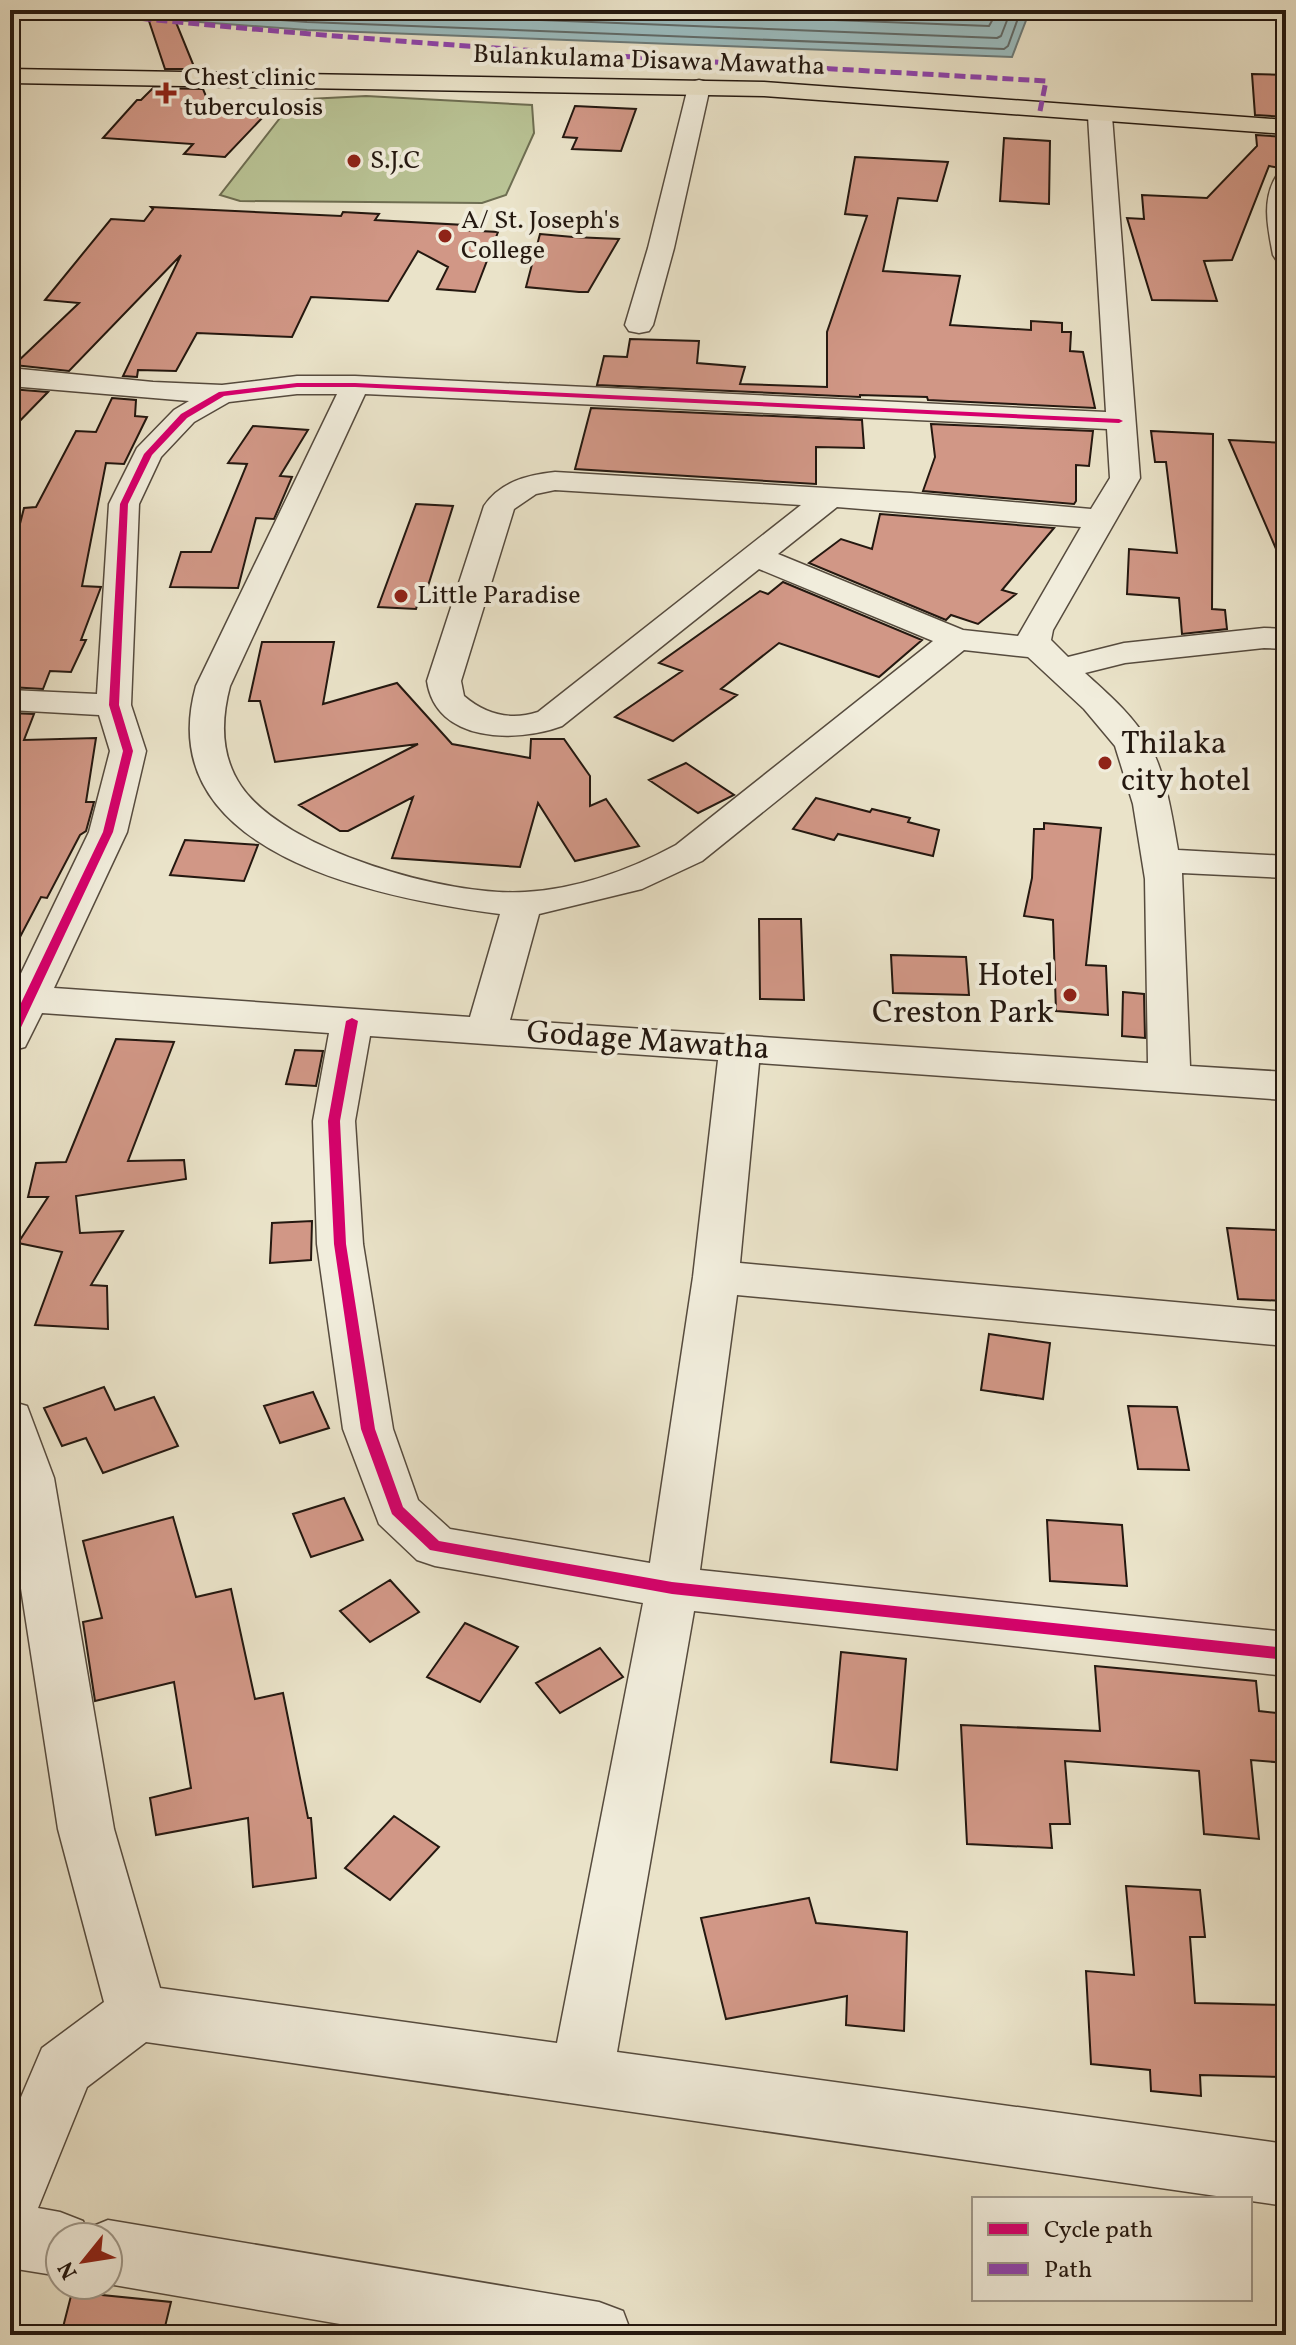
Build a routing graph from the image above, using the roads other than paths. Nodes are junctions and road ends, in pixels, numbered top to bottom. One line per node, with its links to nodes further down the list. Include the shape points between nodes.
1 (10, 76): 2 (main road, Bulankulama Disawa Mawatha)
2 (699, 87): 3 (main road, Bulankulama Disawa Mawatha); 7 (street)
3 (1100, 116): 4 (main road, Bulankulama Disawa Mawatha); 11 (street)
4 (1286, 127)
5 (1286, 180): 6 (street, via 1278,215)
6 (1286, 255)
7 (639, 325)
8 (10, 377): 10 (street)
9 (355, 385): 10 (street); 11 (street); 22 (street, via 213,686 203,723 210,760 227,792 252,818 294,848 342,871 437,896)
10 (222, 394): 19 (street, via 184,416 148,454 124,504)
11 (1119, 421): 13 (street, via 1125,478)
12 (830, 497): 13 (street); 14 (street); 14 (street, via 555,481 515,491 499,506 444,681 447,699 488,724 524,726 550,719)
13 (1100, 519): 17 (street, via 1036,630 1034,640)
14 (757, 557): 15 (street)
15 (957, 639): 17 (street); 22 (street, via 689,853 618,887)
16 (1286, 639): 17 (street)
17 (1049, 659): 20 (street, via 1132,744 1151,804)
18 (10, 700): 19 (street)
19 (114, 705): 23 (street, via 128,751 108,832)
20 (1161, 861): 21 (street); 28 (street)
21 (1286, 867)
22 (522, 904): 25 (street)
23 (19, 998): 24 (street, Godage Mawatha); 26 (street)
24 (352, 1021): 25 (street, Godage Mawatha); 33 (street, via 334,1121 340,1244 368,1429 397,1510 435,1546)
25 (486, 1031): 27 (street, Godage Mawatha)
26 (10, 1038)
27 (740, 1048): 28 (street, Godage Mawatha); 30 (street)
28 (1169, 1078): 29 (street, Godage Mawatha)
29 (1286, 1086)
30 (716, 1277): 31 (street); 33 (street)
31 (1286, 1329)
32 (10, 1419): 35 (street, via 29,1478 86,1829)
33 (672, 1588): 34 (street); 36 (street)
34 (1286, 1654)
35 (137, 2013): 36 (street); 38 (street, via 64,2068)
36 (582, 2074): 37 (street)
37 (1286, 2175)
38 (10, 2198)
39 (10, 2236): 40 (street)
40 (44, 2241)
41 (124, 2255): 42 (street)
42 (599, 2335)

